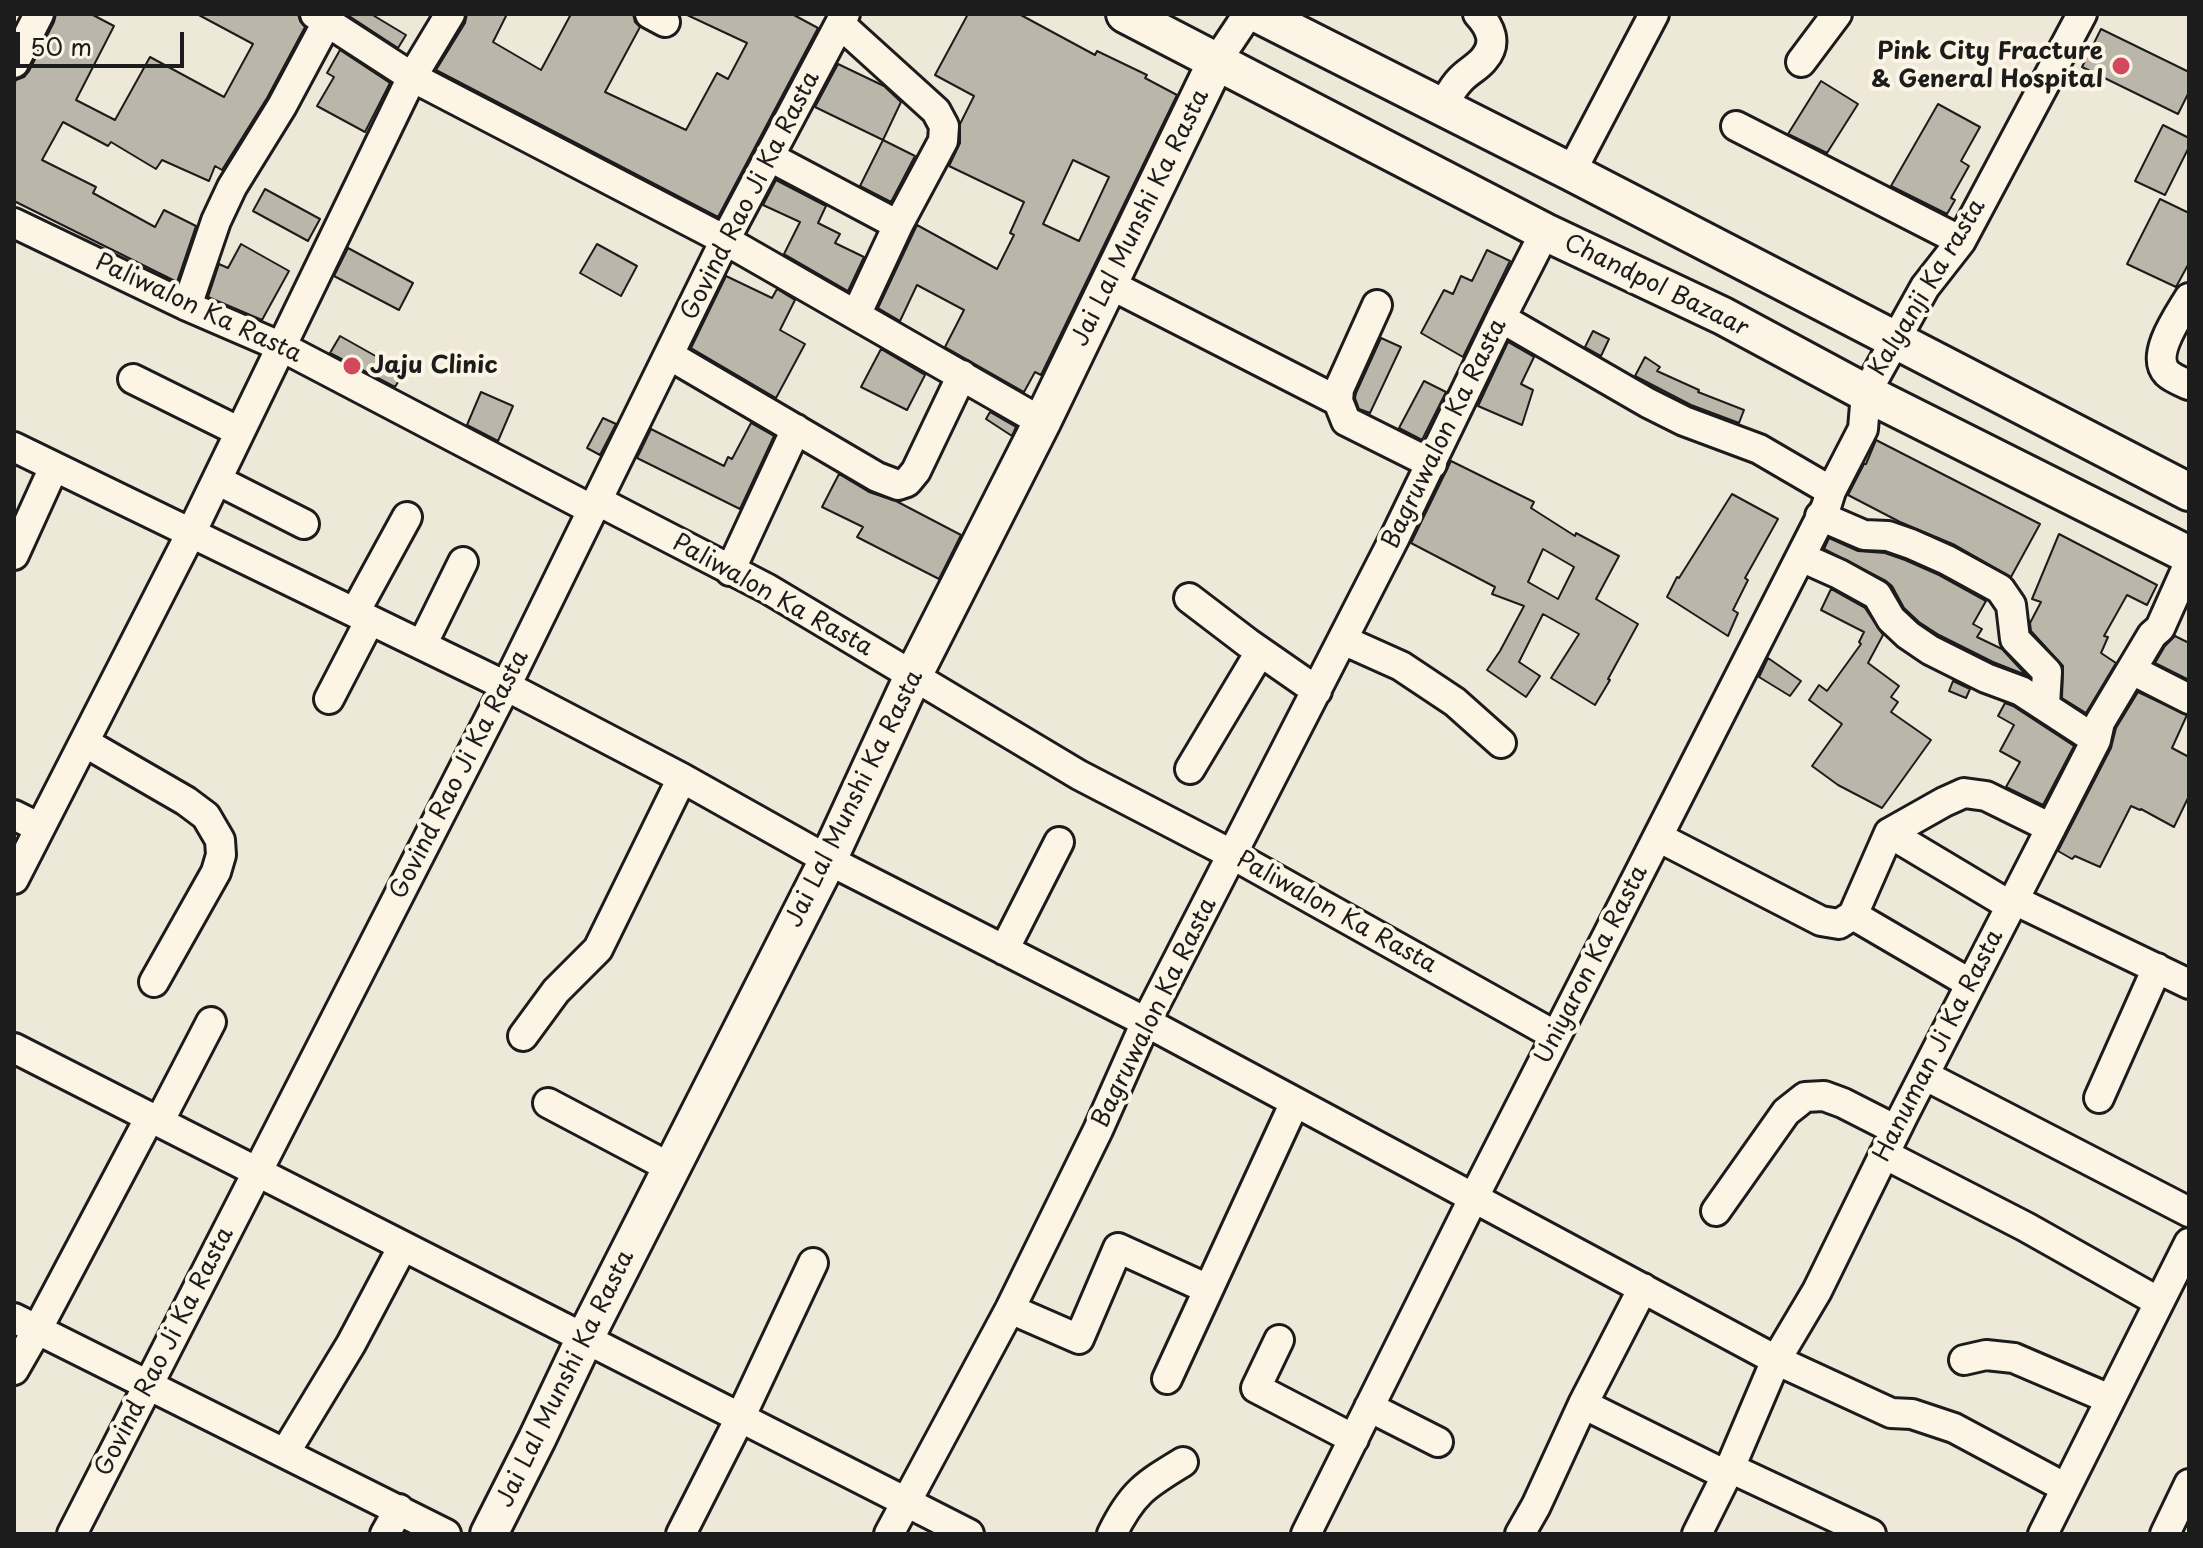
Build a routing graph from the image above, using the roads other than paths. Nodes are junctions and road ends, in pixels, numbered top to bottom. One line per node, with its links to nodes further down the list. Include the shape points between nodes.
1 (39, 14): 14 (street)
2 (450, 14): 15 (street)
3 (1125, 14): 12 (main road, Chandpol Bazaar)
4 (1248, 14): 12 (street)
5 (1258, 14): 16 (main road)
6 (1478, 14): 16 (street, via 1488,25 1490,49 1484,61 1458,81)
7 (1654, 14): 19 (street)
8 (1837, 14): 13 (street)
9 (2082, 14): 24 (street, Kalyanji Ka rasta)
10 (321, 18): 15 (street); 28 (street, via 282,106 216,221)
11 (842, 19): 18 (street, Govind Rao Ji Ka Rasta); 21 (street, via 936,111 944,126 943,141)
12 (1216, 62): 22 (main road, Chandpol Bazaar); 25 (main road, Jai Lal Munshi Ka Rasta)
13 (1801, 62)
14 (14, 63)
15 (412, 77): 23 (street); 32 (street)
16 (1442, 107): 19 (main road)
17 (1736, 126): 24 (street)
18 (770, 157): 21 (street); 23 (street, Govind Rao Ji Ka Rasta)
19 (1571, 172): 31 (main road)
20 (14, 223): 28 (street, Paliwalon Ka Rasta)
21 (898, 225): 29 (street)
22 (1545, 232): 30 (street, Bagruwalon Ka Rasta); 37 (main road, Chandpol Bazaar, via 1723,316)
23 (725, 240): 29 (street); 33 (street, Govind Rao Ji Ka Rasta)
24 (1961, 241): 31 (street, Kalyanji Ka rasta, via 1925,287)
25 (1109, 284): 38 (street); 39 (main road, Jai Lal Munshi Ka Rasta)
26 (2189, 298): 36 (street, via 2161,352 2167,374)
27 (1377, 305): 38 (street)
28 (187, 306): 32 (street, Paliwalon Ka Rasta)
29 (856, 315): 34 (street)
30 (1501, 318): 43 (street, Bagruwalon Ka Rasta); 48 (street, via 1648,403 1759,449)
31 (1894, 340): 37 (street, Kalyanji Ka rasta); 46 (main road)
32 (282, 347): 41 (street); 47 (street, Paliwalon Ka Rasta, via 589,508)
33 (669, 355): 40 (street); 47 (street, Govind Rao Ji Ka Rasta)
34 (962, 375): 39 (street); 40 (street, via 916,471 898,485)
35 (133, 379): 41 (street)
36 (2189, 385)
37 (1866, 393): 48 (street, Uniyaron Ka Rasta, via 1863,429); 53 (main road, Chandpol Bazaar)
38 (1338, 401): 43 (street, via 1346,421)
39 (1042, 422): 64 (main road, Jai Lal Munshi Ka Rasta)
40 (796, 429): 57 (street)
41 (240, 432): 45 (street)
42 (14, 447): 44 (street)
43 (1432, 464): 60 (street, Bagruwalon Ka Rasta)
44 (54, 467): 51 (street); 52 (street)
45 (217, 480): 50 (street); 51 (street)
46 (2189, 492)
47 (598, 501): 57 (street, Paliwalon Ka Rasta); 65 (street, Govind Rao Ji Ka Rasta)
48 (1826, 504): 54 (street, Uniyaron Ka Rasta); 69 (street, via 1864,535 1911,544 2000,589 2011,605 2015,639 2047,672)
49 (407, 517): 59 (street)
50 (304, 524)
51 (191, 533): 59 (street); 71 (street)
52 (14, 555)
53 (2189, 555)
54 (1801, 557): 69 (street, via 1877,595 1891,619 1930,650); 79 (street, Uniyaron Ka Rasta)
55 (463, 562): 61 (street)
56 (2189, 563): 63 (street, Hanuman Ji Ka Rasta, via 2160,628)
57 (730, 571): 64 (street, Paliwalon Ka Rasta)
58 (1189, 598): 62 (street)
59 (362, 616): 61 (street); 67 (street)
60 (1343, 640): 66 (street, Bagruwalon Ka Rasta); 72 (street, via 1412,673)
61 (422, 645): 65 (street)
62 (1260, 652): 66 (street); 73 (street)
63 (2132, 670): 68 (street); 70 (street, Hanuman Ji Ka Rasta, via 2100,722)
64 (913, 676): 81 (street, Paliwalon Ka Rasta, via 1079,775); 82 (main road, Jai Lal Munshi Ka Rasta)
65 (506, 686): 74 (street); 103 (street, Govind Rao Ji Ka Rasta)
66 (1317, 691): 81 (street, Bagruwalon Ka Rasta)
67 (329, 699)
68 (2189, 699)
69 (2045, 705): 70 (street)
70 (2096, 740): 77 (street, Hanuman Ji Ka Rasta)
71 (84, 742): 76 (street); 88 (street, via 186,801 206,816 220,840 216,872)
72 (1501, 743)
73 (1190, 769)
74 (682, 778): 82 (street); 93 (street, via 598,949 556,991)
75 (14, 815): 76 (street)
76 (40, 828): 83 (street)
77 (2051, 828): 78 (street, via 1986,796 1964,793); 84 (street, Hanuman Ji Ka Rasta)
78 (1889, 833): 84 (street); 85 (street)
79 (1658, 837): 85 (street, via 1821,921 1839,924); 94 (street, Uniyaron Ka Rasta)
80 (1059, 842): 86 (street)
81 (1233, 855): 92 (street, Bagruwalon Ka Rasta); 94 (street, Paliwalon Ka Rasta)
82 (828, 860): 86 (street); 102 (main road, Jai Lal Munshi Ka Rasta)
83 (14, 879)
84 (2013, 903): 87 (street); 89 (street, Hanuman Ji Ka Rasta)
85 (1853, 915): 89 (street)
86 (1004, 950): 92 (street)
87 (2157, 968): 90 (street); 97 (street)
88 (154, 982)
89 (1971, 984): 96 (street, Hanuman Ji Ka Rasta)
90 (2189, 984)
91 (211, 1022): 100 (street)
92 (1146, 1022): 98 (street); 113 (street, Bagruwalon Ka Rasta)
93 (523, 1036)
94 (1556, 1036): 104 (street, Uniyaron Ka Rasta)
95 (14, 1048): 100 (street)
96 (1924, 1075): 101 (street, Hanuman Ji Ka Rasta); 106 (street)
97 (2099, 1098)
98 (1295, 1102): 104 (street); 111 (street)
99 (548, 1103): 102 (street)
100 (154, 1120): 103 (street); 114 (street)
101 (1890, 1142): 105 (street, via 1843,1103 1805,1097 1786,1112); 112 (street); 117 (street, Hanuman Ji Ka Rasta, via 1817,1291)
102 (671, 1168): 115 (main road, Jai Lal Munshi Ka Rasta)
103 (258, 1171): 108 (street); 121 (street, Govind Rao Ji Ka Rasta)
104 (1474, 1197): 110 (street); 124 (street, Uniyaron Ka Rasta)
105 (1716, 1211)
106 (2189, 1212)
107 (2189, 1243): 112 (street)
108 (403, 1246): 115 (street); 128 (street)
109 (813, 1263): 125 (street)
110 (1643, 1288): 117 (street); 123 (street)
111 (1208, 1289): 113 (street, via 1118,1248 1079,1339); 120 (street)
112 (2159, 1302): 122 (street)
113 (1010, 1309): 133 (street, Bagruwalon Ka Rasta)
114 (26, 1324): 119 (street); 121 (street)
115 (585, 1338): 125 (street); 138 (main road, Jai Lal Munshi Ka Rasta)
116 (1279, 1340): 126 (street, via 1256,1388)
117 (1776, 1360): 130 (street, Hanuman Ji Ka Rasta); 132 (street, via 1891,1413 1954,1428)
118 (1964, 1360): 122 (street, via 1986,1355 2014,1358)
119 (14, 1370)
120 (1167, 1379)
121 (147, 1385): 128 (street); 136 (street, Govind Rao Ji Ka Rasta)
122 (2110, 1399): 132 (street)
123 (1583, 1404): 130 (street); 144 (street)
124 (1369, 1407): 126 (street, Uniyaron Ka Rasta); 127 (street)
125 (740, 1418): 133 (street); 139 (street)
126 (1354, 1439): 143 (street, Uniyaron Ka Rasta)
127 (1438, 1442)
128 (285, 1453): 134 (street)
129 (1183, 1462): 142 (street, via 1133,1497)
130 (1728, 1471): 135 (street, Hanuman Ji Ka Rasta); 145 (street)
131 (2189, 1484): 147 (street)
132 (2066, 1488): 146 (street)
133 (905, 1503): 140 (street, Bagruwalon Ka Rasta); 141 (street)
134 (392, 1522): 137 (street)
135 (1707, 1531)
136 (72, 1534)
137 (446, 1534)
138 (489, 1534)
139 (681, 1534)
140 (889, 1534)
141 (969, 1534)
142 (1112, 1534)
143 (1306, 1534)
144 (1520, 1534)
145 (1871, 1534)
146 (2043, 1534)
147 (2165, 1534)

